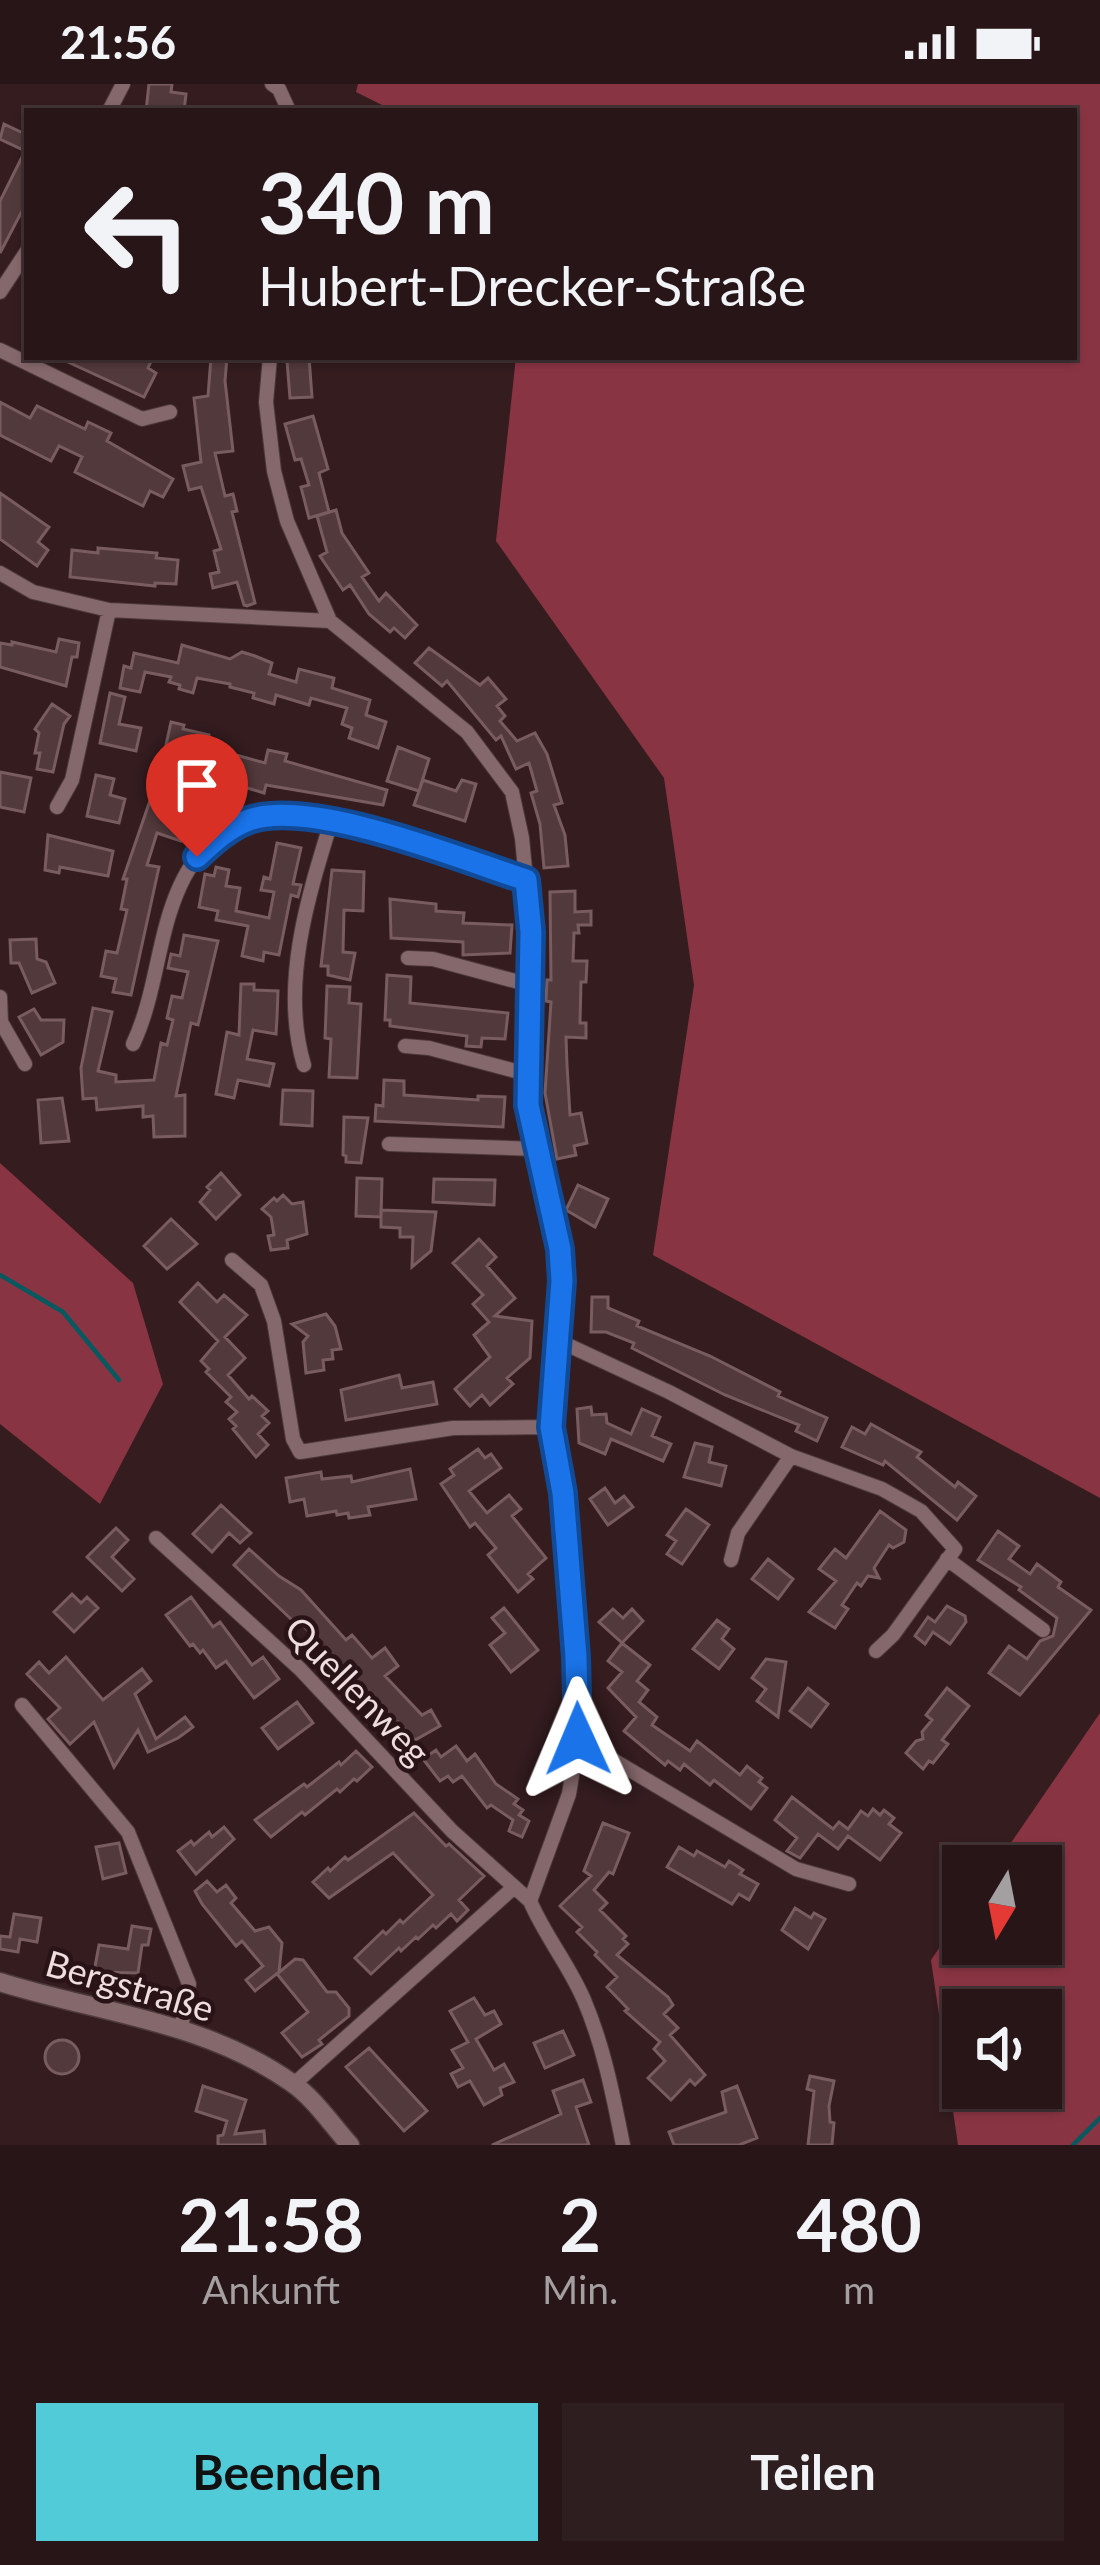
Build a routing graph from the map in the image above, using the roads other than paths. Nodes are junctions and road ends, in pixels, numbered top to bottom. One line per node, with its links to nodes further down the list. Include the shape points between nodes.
1 (24, 256): 2 (street)
2 (0, 292)
3 (0, 350): 5 (street, via 142,419)
4 (270, 360): 8 (street, via 274,471)
5 (170, 412)
6 (0, 573): 7 (street, via 32,592)
7 (109, 610): 8 (street); 9 (street, via 73,780)
8 (330, 621): 11 (street, via 467,733 501,777 512,792)
9 (57, 807)
10 (332, 819): 11 (street); 15 (street, via 250,819 197,857 172,904); 18 (street, via 302,928 295,1034)
11 (526, 880): 13 (street)
12 (408, 958): 13 (street)
13 (530, 985): 19 (street)
14 (0, 997): 17 (street, via 1,1022)
15 (134, 1043)
16 (405, 1046): 19 (street)
17 (25, 1064)
18 (304, 1065)
19 (526, 1074): 21 (street)
20 (389, 1144): 21 (street)
21 (538, 1149): 23 (street, via 560,1249)
22 (232, 1260): 24 (street, via 261,1285 300,1452 453,1427)
23 (557, 1340): 24 (street); 25 (street)
24 (551, 1427): 32 (street, via 563,1493)
25 (791, 1456): 27 (street, via 921,1511 955,1550); 28 (street, via 738,1533)
26 (157, 1538): 34 (street, Quellenweg, via 300,1669)
27 (947, 1559): 29 (street); 30 (street)
28 (731, 1560)
29 (1043, 1630)
30 (875, 1651)
31 (22, 1705): 37 (street, via 128,1832 189,1984)
32 (578, 1739): 33 (street, via 796,1869); 35 (street, via 569,1794)
33 (849, 1884)
34 (512, 1889): 35 (street, Quellenweg); 38 (street)
35 (530, 1900): 40 (street, via 582,1995)
36 (0, 1982): 37 (street, Bergstraße)
37 (181, 2028): 38 (street, Bergstraße)
38 (294, 2084): 39 (street, Bergstraße)
39 (350, 2145)
40 (623, 2145)

